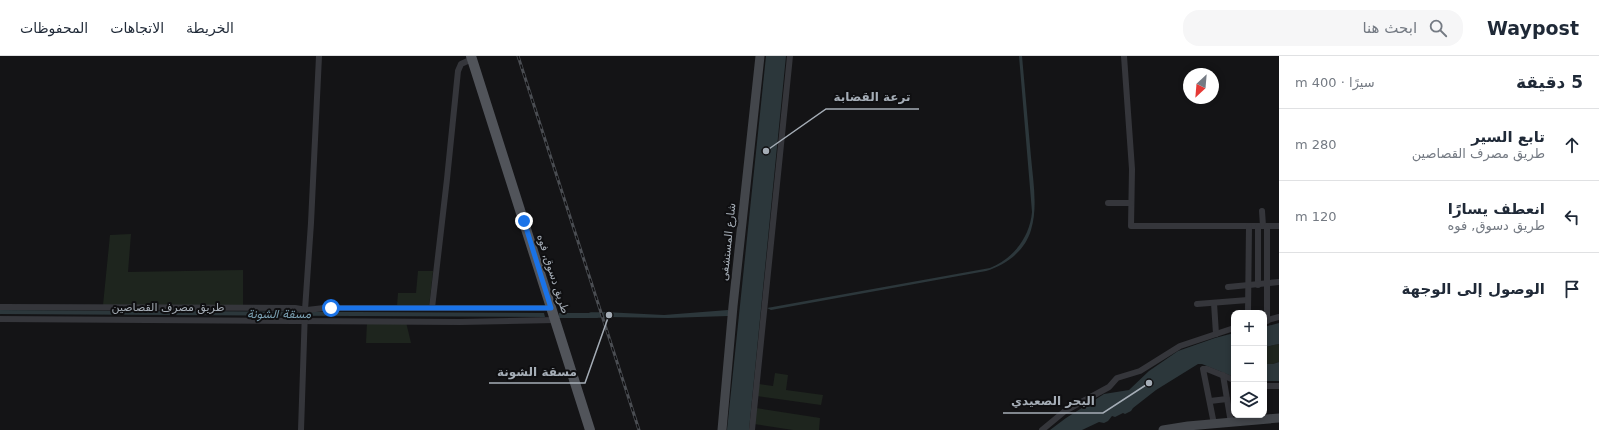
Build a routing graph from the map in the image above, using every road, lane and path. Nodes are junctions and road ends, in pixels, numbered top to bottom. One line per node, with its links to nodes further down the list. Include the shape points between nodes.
1 (319, 56): 24 (street)
2 (760, 56): 49 (main road, شارع المستشفى)
3 (790, 56): 50 (street)
4 (1124, 56): 7 (street, via 1132,169)
5 (472, 57): 21 (street, via 458,68); 23 (main road, طريق دسوق, فوه)
6 (1108, 203): 7 (street)
7 (1131, 204): 9 (street, via 1131,226)
8 (1262, 211): 10 (street)
9 (1249, 226): 10 (street); 15 (street)
10 (1263, 226): 11 (street); 13 (street); 14 (street)
11 (1279, 226)
12 (1279, 282): 13 (street)
13 (1266, 284): 14 (street); 26 (street)
14 (1258, 285): 15 (street)
15 (1248, 286): 16 (street); 17 (street)
16 (1228, 287)
17 (1248, 300): 18 (street); 25 (street)
18 (1214, 303): 19 (street); 35 (street)
19 (1197, 304)
20 (0, 307): 24 (street, طريق مصرف القصاصين)
21 (429, 308): 22 (street, طريق مصرف القصاصين); 24 (street, طريق مصرف القصاصين); 31 (street)
22 (473, 308): 23 (street, طريق مصرف القصاصين); 32 (street)
23 (551, 308): 29 (main road, طريق دسوق, فوه)
24 (305, 310): 30 (street)
25 (1248, 310)
26 (1265, 310)
27 (1279, 318): 33 (street)
28 (0, 319): 30 (street)
29 (555, 320): 32 (street); 48 (main road, طريق دسوق, فوه)
30 (305, 321): 31 (street); 47 (street)
31 (425, 321): 32 (street)
32 (474, 321)
33 (1267, 321)
34 (1231, 329): 35 (street)
35 (1216, 334): 51 (street, via 1180,346 1140,371 1117,378 1109,387 1065,411)
36 (1223, 376): 37 (street); 40 (street); 41 (street, via 1204,369)
37 (1231, 379)
38 (1267, 386): 39 (street)
39 (1279, 386)
40 (1227, 399): 41 (street); 45 (street)
41 (1210, 401): 46 (street)
42 (1241, 418): 45 (main road)
43 (1267, 418): 44 (main road)
44 (1279, 418)
45 (1231, 423): 46 (main road)
46 (1214, 424): 52 (main road)
47 (301, 430)
48 (590, 430)
49 (722, 430)
50 (752, 430)
51 (1042, 430)
52 (1163, 430)

